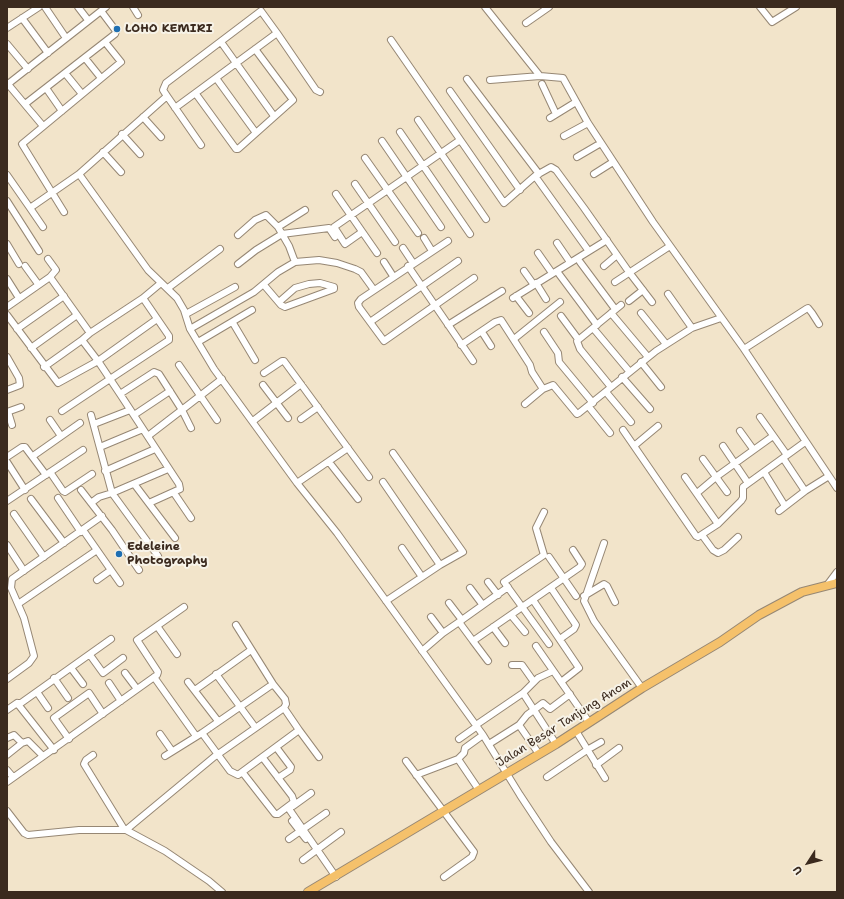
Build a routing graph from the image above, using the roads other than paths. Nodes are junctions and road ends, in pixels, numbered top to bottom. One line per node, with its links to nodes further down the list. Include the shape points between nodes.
1 (39, 7): 12 (street)
2 (45, 7): 17 (street)
3 (78, 7): 13 (street)
4 (133, 7): 11 (street)
5 (485, 7): 28 (street)
6 (549, 7): 14 (street)
7 (760, 7): 8 (street, via 772,22)
8 (796, 7)
9 (104, 9): 13 (street); 19 (street, via 116,31)
10 (260, 9): 16 (street); 20 (street)
11 (138, 15)
12 (22, 18): 15 (street); 23 (street)
13 (88, 20): 17 (street)
14 (526, 23)
15 (7, 28)
16 (277, 33): 22 (street); 37 (street, via 316,90)
17 (66, 38): 23 (street)
18 (391, 40): 57 (street)
19 (105, 42): 24 (street); 29 (street, via 120,62)
20 (221, 42): 25 (street); 40 (street, via 166,83 163,88)
21 (7, 44): 26 (street)
22 (255, 49): 25 (street); 46 (street, via 292,99 291,103)
23 (48, 53): 26 (street)
24 (85, 58): 27 (street); 29 (street)
25 (236, 64): 30 (street); 46 (street)
26 (28, 69): 33 (street)
27 (65, 73): 35 (street); 38 (street)
28 (540, 76): 32 (street); 41 (street, via 563,78)
29 (101, 78): 38 (street)
30 (216, 78): 39 (street); 53 (street)
31 (467, 79): 72 (street)
32 (490, 80)
33 (7, 83): 42 (street)
34 (542, 84): 45 (street)
35 (46, 88): 42 (street); 44 (street)
36 (450, 91): 76 (street)
37 (320, 92)
38 (82, 94): 44 (street)
39 (196, 94): 43 (street); 53 (street, via 236,148)
40 (167, 96): 43 (street); 47 (street)
41 (576, 102): 45 (street); 50 (street)
42 (25, 104): 51 (street)
43 (175, 108): 60 (street)
44 (62, 111): 51 (street)
45 (556, 114): 48 (street)
46 (274, 116): 53 (street)
47 (144, 117): 54 (street); 56 (street)
48 (550, 118)
49 (418, 120): 63 (street)
50 (588, 124): 55 (street); 59 (street)
51 (43, 126): 77 (street, via 22,144)
52 (400, 132): 67 (street)
53 (256, 133)
54 (122, 134): 61 (street); 62 (street)
55 (564, 136)
56 (161, 137)
57 (460, 140): 63 (street); 76 (street, via 504,203)
58 (382, 142): 73 (street)
59 (600, 143): 64 (street); 66 (street)
60 (201, 145)
61 (103, 152): 68 (street); 69 (street)
62 (140, 154)
63 (441, 154): 67 (street); 87 (street)
64 (577, 157)
65 (365, 158): 75 (street)
66 (613, 162): 70 (street); 103 (street)
67 (423, 166): 73 (street); 94 (street)
68 (121, 172)
69 (79, 174): 77 (street); 130 (street, via 142,263)
70 (594, 174)
71 (7, 175): 81 (street)
72 (537, 175): 76 (street); 98 (street, via 551,167 556,170); 106 (street)
73 (407, 177): 75 (street); 89 (street)
74 (356, 184): 80 (street)
75 (388, 190): 80 (street); 92 (street)
76 (520, 190)
77 (51, 193): 81 (street); 84 (street)
78 (336, 194): 86 (street)
79 (7, 202): 83 (street)
80 (369, 203): 86 (street); 100 (street)
81 (30, 208): 88 (street)
82 (305, 210): 90 (street)
83 (13, 211): 85 (street); 107 (street)
84 (64, 212)
85 (7, 215)
86 (351, 216): 91 (street); 91 (street, via 334,227 345,244)
87 (486, 219)
88 (43, 227)
89 (441, 227)
90 (278, 228): 93 (street); 95 (street, via 266,215 255,220)
91 (362, 232): 109 (street)
92 (418, 233)
93 (282, 234): 96 (street, via 329,228); 114 (street); 118 (street)
94 (470, 234)
95 (238, 235)
96 (335, 237)
97 (424, 238): 108 (street)
98 (606, 240): 106 (street); 111 (street)
99 (448, 241): 108 (street)
100 (396, 242)
101 (557, 243): 116 (street)
102 (7, 244): 131 (street)
103 (670, 246): 122 (street); 160 (street)
104 (403, 248): 119 (street)
105 (220, 249): 136 (street)
106 (588, 250): 116 (street)
107 (39, 251)
108 (432, 251): 119 (street)
109 (377, 253)
110 (538, 254): 123 (street)
111 (617, 256): 120 (street); 122 (street)
112 (48, 258): 126 (street, via 56,270)
113 (458, 261): 134 (street)
114 (295, 262): 133 (street, via 278,272); 137 (street, via 319,260 355,269 361,272)
115 (384, 262): 125 (street)
116 (570, 262): 123 (street)
117 (580, 262): 153 (street)
118 (238, 264)
119 (411, 265): 125 (street); 134 (street)
120 (604, 266)
121 (524, 271): 132 (street)
122 (629, 272): 129 (street); 138 (street)
123 (552, 273): 132 (street)
124 (559, 274): 166 (street)
125 (393, 276): 137 (street)
126 (50, 277): 131 (street); 141 (street)
127 (474, 278): 149 (street)
128 (7, 279): 142 (street)
129 (615, 282)
130 (161, 283): 136 (street); 143 (street)
131 (38, 284): 142 (street)
132 (535, 284): 144 (street); 154 (street, via 515,297)
133 (264, 285): 146 (street); 169 (street)
134 (421, 286): 149 (street); 162 (street)
135 (235, 287): 156 (street)
136 (168, 288): 156 (street)
137 (374, 290): 162 (street, via 358,303)
138 (643, 290): 145 (street); 148 (street)
139 (502, 291): 165 (street)
140 (668, 294): 167 (street)
141 (64, 296): 158 (street); 168 (street)
142 (19, 298): 151 (street)
143 (142, 298): 161 (street); 172 (street)
144 (546, 299)
145 (629, 301)
146 (279, 302): 146 (street, via 295,288 309,284 320,283 334,287 285,307)
147 (560, 302): 173 (street)
148 (652, 302)
149 (434, 305): 162 (street, via 384,341); 165 (street)
150 (621, 305): 153 (street)
151 (7, 307)
152 (252, 310): 163 (street)
153 (613, 311): 166 (street); 183 (street)
154 (529, 313)
155 (641, 313): 177 (street)
156 (186, 314): 169 (street)
157 (7, 315): 168 (street)
158 (77, 315): 172 (street); 180 (street)
159 (561, 316): 174 (street)
160 (721, 318): 167 (street); 181 (street)
161 (157, 319): 185 (street); 194 (street, via 169,340)
162 (370, 322)
163 (233, 323): 176 (street); 184 (street)
164 (819, 324): 181 (street, via 808,308)
165 (448, 325): 178 (street)
166 (595, 326): 174 (street); 191 (street)
167 (692, 328): 177 (street)
168 (17, 329): 180 (street)
169 (190, 329): 176 (street)
170 (482, 332): 173 (street, via 502,320); 178 (street); 179 (street)
171 (544, 332): 208 (street, via 558,353 559,362)
172 (90, 333): 175 (street)
173 (514, 339): 200 (street)
174 (578, 339): 198 (street, via 580,349)
175 (82, 340): 185 (street); 190 (street)
176 (198, 342): 195 (street)
177 (666, 344): 183 (street)
178 (461, 345): 186 (street)
179 (491, 346)
180 (31, 348): 190 (street)
181 (744, 350): 236 (street)
182 (7, 357): 188 (street)
183 (648, 357): 187 (street)
184 (255, 360)
185 (98, 361): 190 (street, via 58,383); 194 (street)
186 (473, 361)
187 (641, 362): 191 (street); 199 (street)
188 (9, 364): 201 (street, via 19,378 20,384)
189 (179, 365): 205 (street)
190 (44, 367)
191 (629, 371): 193 (street)
192 (264, 373): 196 (street, via 282,360)
193 (622, 377): 198 (street); 211 (street)
194 (110, 379): 204 (street); 213 (street)
195 (222, 379): 205 (street); 222 (street)
196 (301, 384): 206 (street); 210 (street)
197 (264, 385): 206 (street)
198 (611, 387): 203 (street)
199 (661, 387)
200 (543, 389): 207 (street); 208 (street, via 550,385 555,386 577,414)
201 (7, 390)
202 (170, 390): 204 (street, via 159,374 154,372); 212 (street); 215 (street)
203 (606, 392): 208 (street); 223 (street)
204 (120, 394): 215 (street)
205 (201, 395): 212 (street); 221 (street)
206 (277, 402): 218 (street); 222 (street)
207 (525, 404)
208 (591, 405): 232 (street)
209 (20, 407): 214 (street)
210 (318, 407): 219 (street); 240 (street)
211 (650, 408)
212 (182, 410): 228 (street); 234 (street)
213 (62, 411)
214 (8, 412): 226 (street)
215 (132, 412): 225 (street); 229 (street)
216 (91, 415): 225 (street)
217 (760, 417): 235 (street)
218 (288, 418)
219 (300, 419)
220 (50, 420): 233 (street)
221 (217, 420)
222 (253, 421): 262 (street)
223 (631, 422)
224 (80, 423): 233 (street)
225 (94, 424): 237 (street)
226 (12, 425)
227 (658, 426): 238 (street)
228 (192, 428)
229 (143, 429): 234 (street); 237 (street)
230 (623, 430): 238 (street)
231 (740, 431): 242 (street)
232 (610, 433)
233 (61, 436): 245 (street)
234 (148, 436): 241 (street)
235 (773, 436): 242 (street); 246 (street)
236 (805, 442): 246 (street); 258 (street)
237 (100, 446): 253 (street)
238 (634, 446): 287 (street, via 696,536)
239 (723, 446): 251 (street)
240 (348, 448): 250 (street); 259 (street)
241 (155, 449): 252 (street); 253 (street)
242 (753, 449): 251 (street)
243 (83, 450): 255 (street)
244 (393, 453): 299 (street, via 463,552)
245 (33, 456): 247 (street, via 24,446); 255 (street)
246 (785, 456): 254 (street); 268 (street)
247 (7, 457)
248 (703, 459): 260 (street)
249 (7, 462): 266 (street)
250 (329, 462): 262 (street); 275 (street)
251 (735, 463): 260 (street); 263 (street)
252 (168, 469): 264 (street); 271 (street, via 180,484 180,489)
253 (105, 471): 270 (street)
254 (764, 472): 263 (street); 279 (street)
255 (48, 474): 256 (street, via 62,491 66,492); 266 (street)
256 (92, 474)
257 (685, 476): 272 (street)
258 (829, 476): 265 (street); 268 (street)
259 (369, 477)
260 (716, 477): 269 (street); 272 (street)
261 (383, 482): 299 (street)
262 (297, 483): 318 (street)
263 (748, 483): 285 (street, via 742,488 740,501)
264 (135, 485): 270 (street); 278 (street)
265 (837, 488)
266 (25, 490): 276 (street)
267 (80, 490): 277 (street)
268 (805, 491): 279 (street)
269 (727, 492)
270 (112, 493): 277 (street); 296 (street)
271 (174, 493): 278 (street); 284 (street)
272 (696, 493): 285 (street)
273 (58, 498): 286 (street)
274 (31, 499): 290 (street)
275 (358, 499)
276 (7, 501)
277 (91, 503): 283 (street)
278 (149, 503): 289 (street)
279 (785, 506): 280 (street)
280 (779, 511)
281 (544, 512): 312 (street, via 536,528 544,554 505,580)
282 (14, 514): 297 (street)
283 (102, 516): 286 (street); 301 (street)
284 (191, 518)
285 (718, 524): 287 (street)
286 (82, 531): 290 (street); 294 (street)
287 (702, 535): 288 (street, via 718,553)
288 (738, 537)
289 (175, 538)
290 (64, 543): 297 (street)
291 (604, 543): 316 (street)
292 (7, 544): 302 (street)
293 (402, 548): 304 (street)
294 (97, 550): 300 (street); 321 (street)
295 (573, 550): 305 (street, via 581,566)
296 (158, 556)
297 (44, 557): 302 (street)
298 (549, 557): 305 (street)
299 (440, 565): 304 (street)
300 (111, 570): 306 (street); 309 (street)
301 (139, 570)
302 (24, 571): 321 (street, via 11,582)
303 (837, 572): 310 (street)
304 (422, 577): 318 (street)
305 (564, 578): 313 (street); 315 (street)
306 (97, 580)
307 (488, 582): 314 (street)
308 (837, 582): 310 (main road, Jalan Besar Tanjung Anom)
309 (120, 583)
310 (828, 584): 359 (main road, Jalan Besar Tanjung Anom, via 794,596 759,615 720,642)
311 (470, 588): 322 (street)
312 (508, 588): 314 (street); 324 (street)
313 (551, 588): 317 (street); 334 (street, via 576,625)
314 (498, 595): 322 (street)
315 (576, 596)
316 (584, 596): 319 (street, via 604,584); 359 (street, via 584,604 594,621)
317 (532, 600): 324 (street); 334 (street)
318 (386, 601): 340 (street)
319 (615, 602)
320 (449, 603): 327 (street)
321 (18, 604): 352 (street, via 34,652 33,660)
322 (482, 604): 327 (street)
323 (184, 607): 329 (street)
324 (521, 607): 325 (street); 337 (street)
325 (511, 615): 330 (street); 331 (street)
326 (431, 617): 332 (street)
327 (460, 621): 332 (street); 335 (street)
328 (236, 625): 339 (street)
329 (157, 626): 341 (street); 350 (street, via 137,640 158,672)
330 (493, 627): 335 (street); 336 (street)
331 (525, 632)
332 (443, 633): 340 (street)
333 (111, 639): 342 (street)
334 (560, 639): 355 (street, via 579,668)
335 (473, 641): 344 (street)
336 (505, 643)
337 (549, 644)
338 (536, 646): 347 (street)
339 (251, 650): 349 (street); 358 (street)
340 (422, 650): 377 (street)
341 (177, 654)
342 (90, 655): 343 (street, via 104,673); 346 (street)
343 (123, 658)
344 (488, 661)
345 (512, 665): 354 (street, via 522,665)
346 (71, 668): 351 (street); 357 (street)
347 (553, 671): 354 (street); 355 (street)
348 (125, 673): 360 (street)
349 (216, 674): 361 (street); 368 (street)
350 (154, 677): 360 (street); 382 (street)
351 (54, 678): 362 (street); 365 (street)
352 (7, 679)
353 (188, 682): 361 (street)
354 (534, 682): 363 (street)
355 (561, 682): 364 (street)
356 (109, 683): 366 (street)
357 (83, 684)
358 (273, 684): 368 (street); 370 (street, via 284,699)
359 (642, 688): 375 (main road, Jalan Besar Tanjung Anom)
360 (137, 689): 366 (street)
361 (195, 690): 374 (street)
362 (37, 692): 367 (street); 369 (street)
363 (523, 693): 371 (street); 377 (street)
364 (570, 694): 371 (street, via 550,709 544,703); 375 (street)
365 (68, 698)
366 (121, 701): 373 (street)
367 (17, 703): 372 (street); 393 (street)
368 (240, 706): 374 (street); 378 (street)
369 (48, 708)
370 (284, 708): 378 (street); 379 (street)
371 (534, 709): 376 (street); 390 (street)
372 (7, 710)
373 (103, 714): 385 (street); 385 (street, via 89,693 54,718)
374 (218, 721): 382 (street)
375 (589, 722): 380 (main road, Jalan Besar Tanjung Anom)
376 (519, 725): 389 (street); 397 (street)
377 (476, 726): 383 (street); 386 (street)
378 (255, 727): 396 (street)
379 (299, 730): 391 (street); 402 (street)
380 (576, 730): 390 (main road, Jalan Besar Tanjung Anom); 394 (street)
381 (160, 734): 395 (street)
382 (199, 734): 395 (street); 396 (street)
383 (483, 736): 389 (street); 404 (street, via 465,748)
384 (7, 738): 388 (street, via 14,735)
385 (69, 739): 393 (street)
386 (459, 739)
387 (601, 742): 394 (street)
388 (22, 743): 398 (street); 400 (street, via 30,742)
389 (488, 744): 409 (street)
390 (556, 744): 397 (main road, Jalan Besar Tanjung Anom)
391 (276, 747): 403 (street); 413 (street, via 291,767)
392 (619, 748): 406 (street)
393 (54, 750): 400 (street)
394 (587, 750): 406 (street); 412 (street)
395 (172, 751): 401 (street)
396 (217, 754): 408 (street, via 233,774); 423 (street)
397 (539, 754): 409 (main road, Jalan Besar Tanjung Anom)
398 (7, 755)
399 (93, 755): 423 (street, via 84,764)
400 (43, 756): 411 (street)
401 (165, 756)
402 (319, 757)
403 (263, 758): 408 (street); 413 (street)
404 (458, 759): 410 (street); 416 (street)
405 (406, 761): 410 (street)
406 (596, 765): 414 (street)
407 (7, 770): 411 (street)
408 (243, 773): 413 (street, via 272,811 278,814 295,799)
409 (506, 774): 416 (main road, Jalan Besar Tanjung Anom); 433 (street)
410 (416, 775): 420 (street)
411 (13, 777): 415 (street)
412 (547, 777)
413 (278, 778)
414 (605, 778)
415 (7, 782)
416 (479, 790): 420 (main road, Jalan Besar Tanjung Anom)
417 (310, 793): 418 (street)
418 (288, 811): 422 (street); 424 (street)
419 (7, 812): 423 (street, via 28,835)
420 (442, 812): 429 (street, via 474,852 472,857); 430 (main road, Jalan Besar Tanjung Anom)
421 (326, 813): 424 (street)
422 (279, 817)
423 (125, 829): 431 (street, via 165,851)
424 (301, 830): 426 (street); 427 (street)
425 (341, 832): 427 (street)
426 (288, 839)
427 (316, 850): 428 (street); 430 (street)
428 (303, 860)
429 (444, 877)
430 (334, 878): 432 (main road, Jalan Besar Tanjung Anom)
431 (222, 892)
432 (308, 892)
433 (589, 892)

